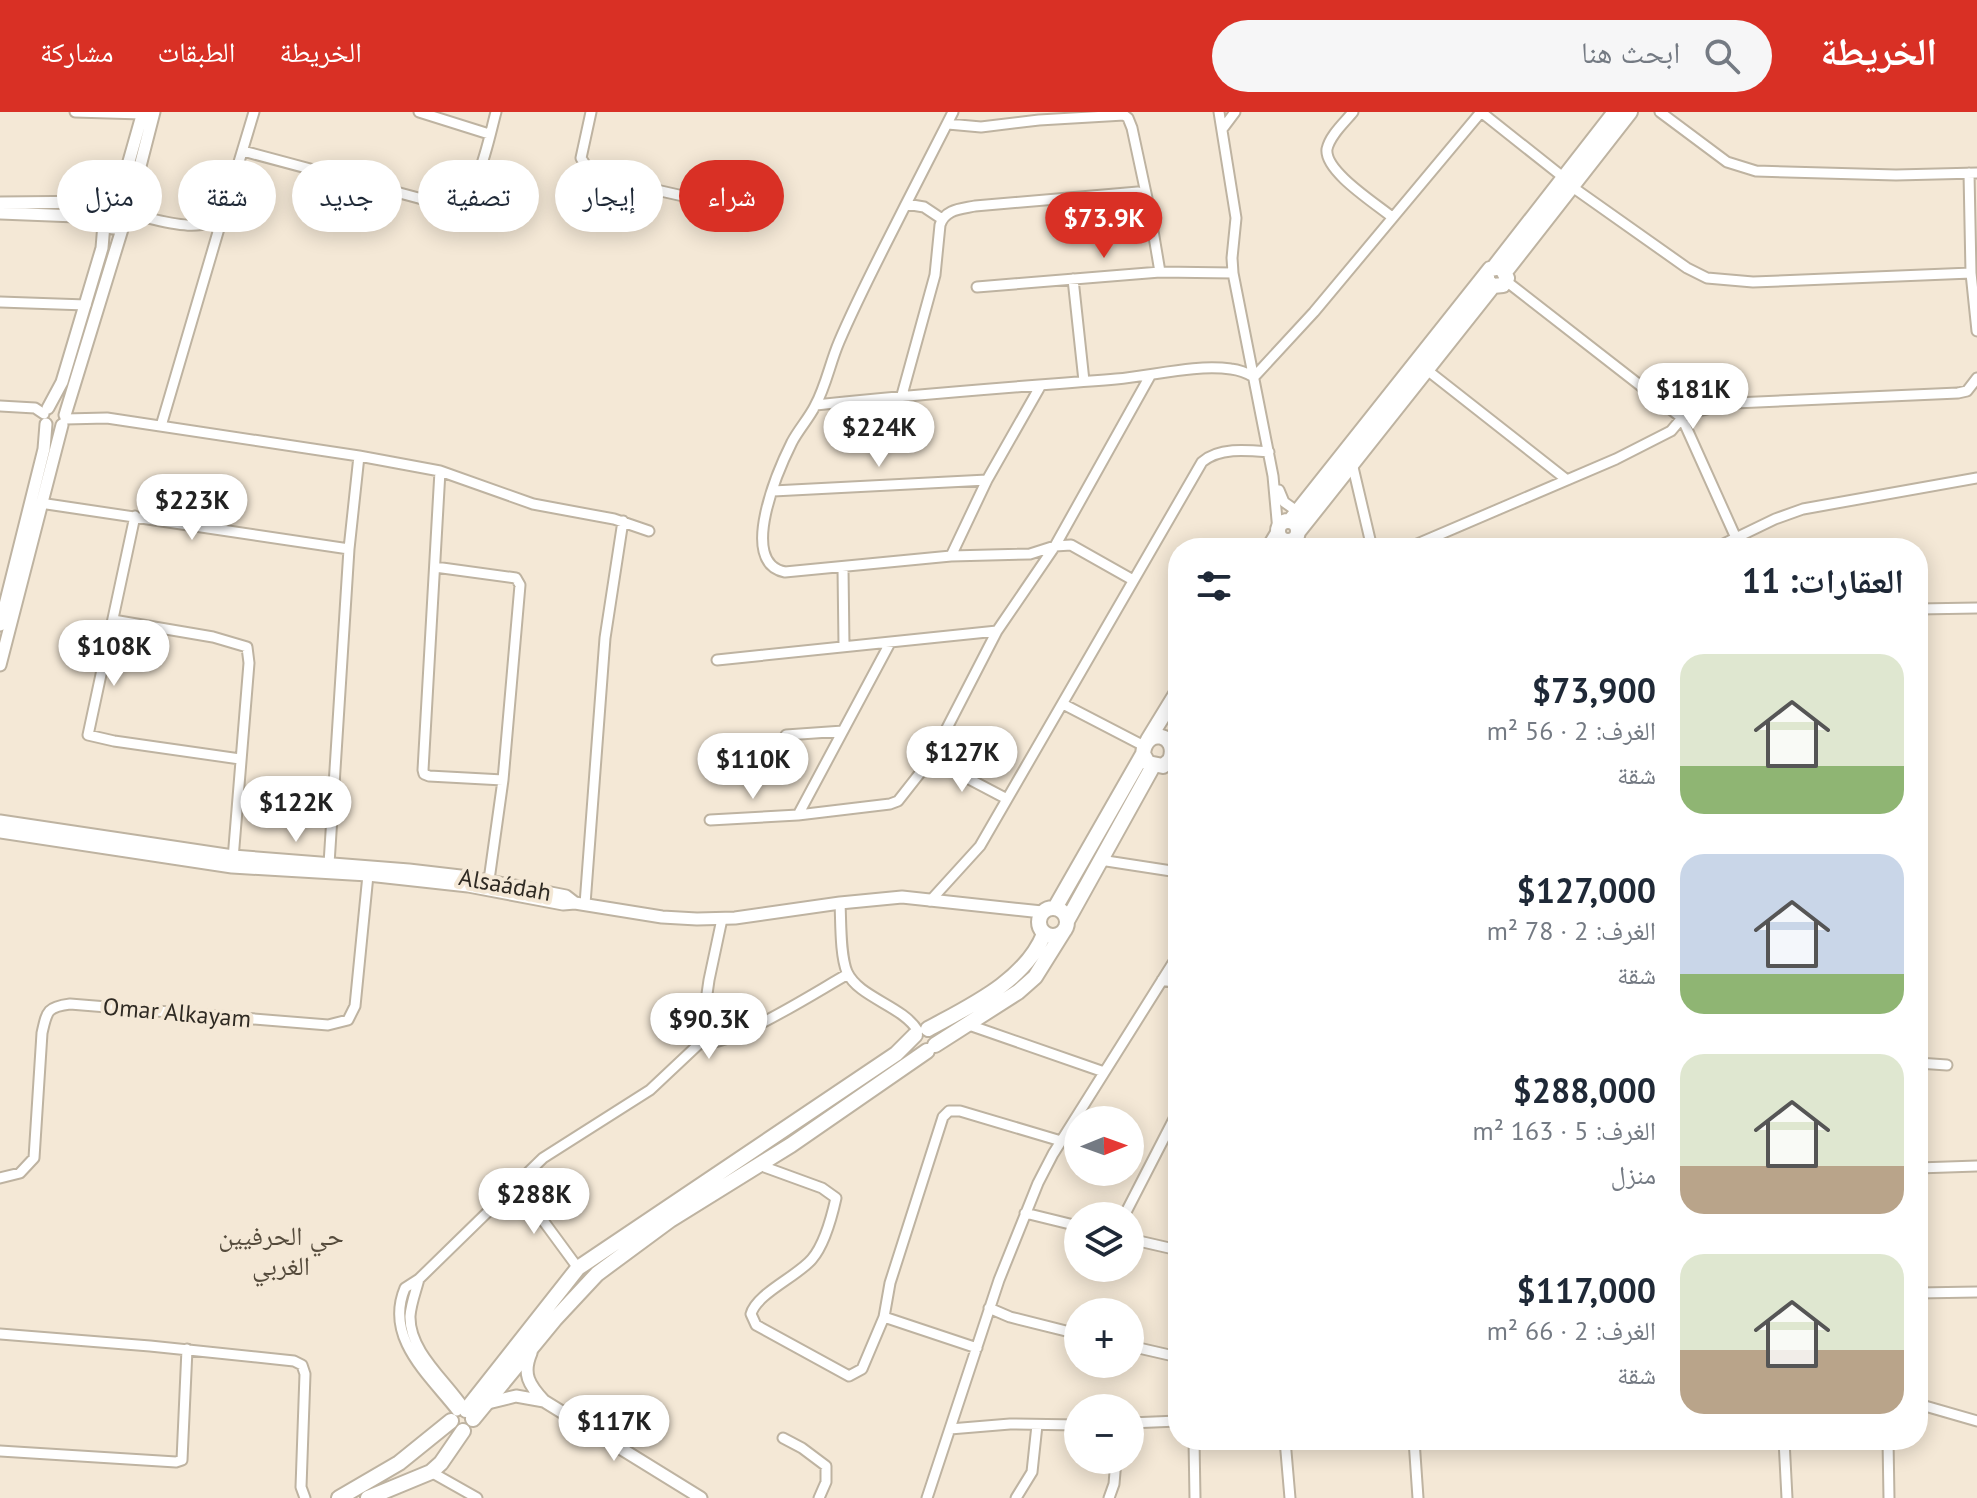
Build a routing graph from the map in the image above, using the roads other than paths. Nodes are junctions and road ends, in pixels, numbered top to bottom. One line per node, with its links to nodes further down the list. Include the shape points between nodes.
1 (75, 112): 14 (street)
2 (254, 112): 18 (street)
3 (419, 112): 17 (street)
4 (496, 112): 17 (street)
5 (591, 112): 25 (street, via 581,158 588,169)
6 (953, 112): 15 (street)
7 (1219, 112): 16 (street)
8 (1235, 112): 16 (street)
9 (1353, 112): 32 (street, via 1331,140 1328,158 1335,171)
10 (1481, 112): 24 (street); 32 (street)
11 (1615, 112): 24 (main road)
12 (1630, 112): 24 (main road)
13 (1660, 112): 23 (street, via 1727,162 1756,171)
14 (146, 113): 19 (street)
15 (948, 124): 26 (street, via 981,127 1124,115 1132,128); 29 (street)
16 (1223, 128): 38 (street, via 1236,218)
17 (489, 134): 18 (street, via 467,199 452,207)
18 (243, 151): 22 (street)
19 (136, 155): 20 (street); 21 (street)
20 (133, 160)
21 (135, 160)
22 (240, 160)
23 (1973, 173): 39 (street)
24 (1567, 181): 39 (street, via 1707,278 1753,282); 40 (main road)
25 (679, 195)
26 (1148, 201): 33 (street, via 1138,192 1053,199 975,206); 37 (street)
27 (57, 202): 28 (street)
28 (0, 203)
29 (906, 204): 33 (street, via 924,207); 53 (street, via 838,344)
30 (0, 213): 31 (street)
31 (57, 217)
32 (1392, 217): 48 (street)
33 (942, 219): 52 (street, via 935,275)
34 (103, 232): 44 (street)
35 (121, 232): 57 (street)
36 (218, 232): 58 (street)
37 (1160, 272): 38 (street); 41 (street)
38 (1233, 273): 48 (street)
39 (1971, 273): 45 (street)
40 (1497, 276): 46 (main road); 56 (street); 72 (main road)
41 (1073, 279): 42 (street); 50 (street)
42 (977, 287)
43 (0, 302): 44 (street)
44 (86, 305): 55 (street)
45 (1977, 331)
46 (1427, 370): 61 (main road); 66 (street)
47 (1150, 376): 48 (street, via 1231,369); 50 (street); 76 (street)
48 (1254, 377): 59 (street)
49 (1977, 378): 56 (street, via 1967,391 1958,393 1735,403)
50 (1084, 381): 51 (street)
51 (1041, 385): 52 (street); 65 (street)
52 (902, 395): 53 (street)
53 (816, 405): 67 (street, via 792,443)
54 (0, 406): 55 (street, via 35,408)
55 (46, 415): 57 (street, via 58,407); 57 (street, via 56,428); 85 (street, via 44,449)
56 (1682, 418): 66 (street, via 1671,431); 75 (street)
57 (64, 419): 58 (street, via 107,418); 68 (street)
58 (161, 426): 60 (street)
59 (1269, 452): 63 (street); 81 (street, via 1221,453 1202,462)
60 (359, 456): 62 (street); 77 (street)
61 (1352, 463): 72 (main road); 73 (street)
62 (440, 471): 70 (street, via 533,504); 79 (street)
63 (1273, 476): 72 (street); 72 (street)
64 (1977, 478): 75 (street, via 1803,509)
65 (987, 480): 67 (street); 78 (street)
66 (1567, 480): 74 (street)
67 (773, 491): 80 (street, via 762,535 768,564 785,572)
68 (40, 503): 69 (street); 85 (street)
69 (135, 516): 77 (street); 84 (street)
70 (623, 521): 71 (street); 114 (street, via 605,638)
71 (649, 531)
72 (1290, 536)
73 (1370, 538)
74 (1430, 538)
75 (1736, 538)
76 (1055, 546): 78 (street, via 1030,554); 81 (street, via 1071,545); 86 (street)
77 (349, 549): 108 (street)
78 (951, 556): 80 (street)
79 (435, 567): 100 (street, via 519,580); 100 (street, via 424,774)
80 (843, 568): 88 (street)
81 (1133, 580): 91 (street)
82 (1977, 608): 83 (street)
83 (1928, 609)
84 (113, 620): 98 (street, via 247,647); 98 (street, via 88,735)
85 (3, 627): 90 (street)
86 (997, 631): 87 (street); 99 (street)
87 (890, 643): 88 (street); 93 (street)
88 (844, 646): 89 (street)
89 (717, 660)
90 (0, 665)
91 (1063, 704): 96 (street); 101 (street)
92 (1168, 711): 96 (main road)
93 (843, 731): 94 (street); 102 (street)
94 (786, 735)
95 (1168, 746): 96 (main road, via 1161,737)
96 (1147, 752): 97 (main road); 106 (main road); 116 (main road)
97 (1168, 754)
98 (240, 759): 107 (street)
99 (931, 759): 101 (street); 102 (street, via 898,801)
100 (503, 780): 111 (street)
101 (1007, 799): 112 (street, via 980,846)
102 (798, 815): 103 (street)
103 (710, 820)
104 (0, 821): 107 (street, Alsaádah)
105 (0, 832): 107 (street, Alsaádah)
106 (1100, 860): 109 (street); 117 (main road)
107 (233, 862): 108 (street, Alsaádah); 110 (street, Alsaádah)
108 (329, 864): 111 (street, Alsaádah)
109 (1168, 870)
110 (368, 875): 114 (street, Alsaádah); 136 (street, Omar Alkayam, via 355,1006 348,1020 328,1025 70,1004 51,1008 42,1033 34,1158 20,1173)
111 (489, 880): 114 (street, Alsaádah, via 566,896)
112 (930, 901): 113 (street, via 902,897); 116 (street, via 1014,910)
113 (840, 903): 115 (street); 119 (street)
114 (580, 904): 115 (street, via 662,917)
115 (722, 919): 124 (street)
116 (1045, 919): 117 (main road, via 1063,912); 117 (main road, via 1058,936); 123 (main road, via 1039,946 1021,969)
117 (1066, 925): 122 (main road, via 1035,977)
118 (1168, 971): 120 (street)
119 (848, 974): 123 (street, via 911,1019); 124 (street, via 744,1031 712,1045)
120 (1162, 980): 121 (street); 128 (street)
121 (1168, 981)
122 (969, 1025): 125 (main road); 128 (street)
123 (920, 1032): 125 (main road, via 915,1045); 143 (main road, via 896,1054)
124 (700, 1043): 137 (street, via 650,1090 559,1147)
125 (931, 1048): 133 (main road)
126 (1928, 1064): 127 (street)
127 (1947, 1065)
128 (1104, 1072): 131 (street)
129 (1168, 1133): 130 (street)
130 (1165, 1140): 132 (street); 138 (street)
131 (1061, 1141): 139 (street); 147 (street, via 949,1111 890,1283)
132 (1168, 1141)
133 (759, 1165): 147 (street, via 836,1198 818,1251 754,1304 756,1325 849,1376 866,1362); 150 (main road, via 670,1220 597,1274)
134 (1977, 1166): 135 (street)
135 (1928, 1168)
136 (0, 1178)
137 (517, 1185): 143 (street); 158 (street, via 419,1279 411,1306 411,1331)
138 (1132, 1202)
139 (1025, 1213): 140 (street); 146 (street)
140 (1064, 1223)
141 (1144, 1242): 142 (street)
142 (1168, 1248)
143 (578, 1268): 158 (main road)
144 (1977, 1292): 145 (street)
145 (1928, 1293)
146 (989, 1308): 148 (street); 151 (street)
147 (884, 1317): 151 (street)
148 (1064, 1330)
149 (0, 1334): 152 (street)
150 (534, 1346): 155 (street, via 526,1375); 156 (main road)
151 (977, 1348): 164 (street)
152 (187, 1349): 172 (street, via 182,1460); 177 (street, via 302,1365)
153 (1144, 1349): 154 (street)
154 (1168, 1355)
155 (544, 1401): 156 (street, via 516,1396); 176 (street)
156 (488, 1403): 158 (main road)
157 (1928, 1407): 160 (street)
158 (463, 1417): 166 (main road); 173 (main road)
159 (1168, 1421): 161 (street)
160 (1977, 1421)
161 (1144, 1422)
162 (1037, 1425): 163 (street); 164 (street); 183 (street, via 1032,1472)
163 (1064, 1425)
164 (950, 1429): 182 (street)
165 (783, 1438): 181 (street, via 826,1466)
166 (424, 1445): 173 (main road, via 438,1448); 173 (main road, via 419,1463); 178 (main road)
167 (1194, 1450): 185 (street)
168 (1286, 1450): 186 (street)
169 (1415, 1450): 187 (street)
170 (1785, 1450): 188 (street)
171 (1888, 1450): 189 (street)
172 (0, 1451)
173 (436, 1467): 175 (street); 179 (main road)
174 (1115, 1474): 184 (street)
175 (464, 1495): 180 (street)
176 (695, 1496)
177 (305, 1498)
178 (339, 1498)
179 (368, 1498)
180 (477, 1498)
181 (819, 1498)
182 (927, 1498)
183 (1016, 1498)
184 (1109, 1498)
185 (1195, 1498)
186 (1290, 1498)
187 (1418, 1498)
188 (1787, 1498)
189 (1889, 1498)

